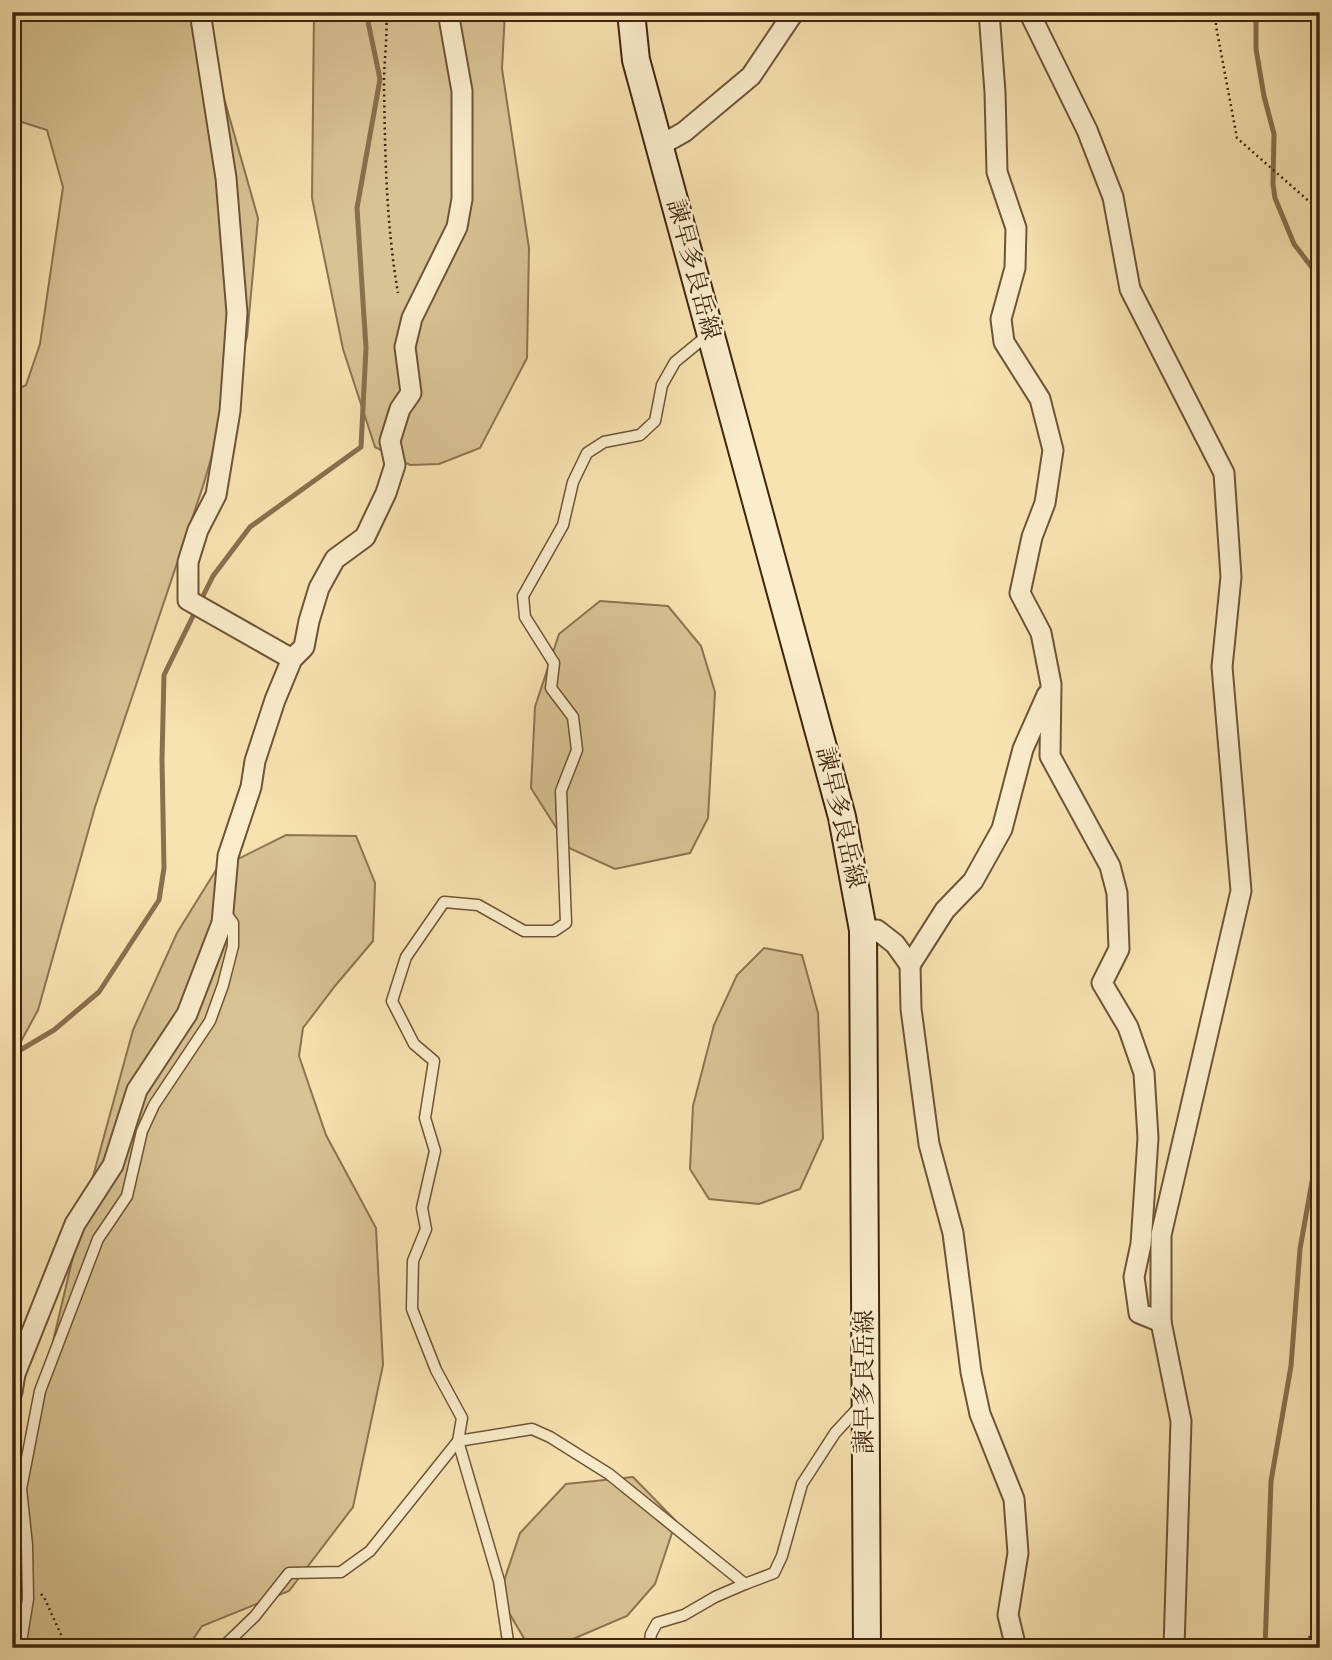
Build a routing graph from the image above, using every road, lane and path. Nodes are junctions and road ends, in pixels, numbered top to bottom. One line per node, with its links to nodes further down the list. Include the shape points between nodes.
1 (200, 12): 13 (street, via 226,178 237,313 230,411 216,495 188,562 188,600)
2 (386, 12): 11 (path, via 386,172)
3 (449, 12): 13 (street, via 462,91 462,199 457,227 412,317 405,347 411,393 390,441 395,465 386,493 365,537 335,559 319,588 304,647)
4 (631, 12): 9 (main road, 諫早多良岳線, via 636,60)
5 (794, 12): 9 (street, via 751,76 684,132)
6 (989, 12): 14 (street, via 997,172 1016,228 1015,268 1001,319 1004,342 1041,399 1053,450 1045,503 1020,593 1041,633)
7 (1029, 12): 18 (street, via 1087,130 1113,197 1130,289 1224,473 1231,577 1222,667 1241,891 1161,1235)
8 (1216, 12): 10 (path, via 1237,138)
9 (659, 146): 12 (main road, 諫早多良岳線)
10 (1320, 211)
11 (398, 293)
12 (709, 334): 16 (main road, 諫早多良岳線, via 842,817); 23 (lane, via 675,362 662,385 655,421 640,435 604,442 587,453 573,482 563,525 523,596 525,617 554,663 551,688 573,717 577,750 561,791 566,923 554,931 524,931 478,905 444,902 406,957 392,1001 414,1044 434,1061 425,1118 435,1151 422,1208 426,1229 413,1261 412,1309 436,1370 462,1418)
13 (292, 659): 15 (street, via 255,761 228,856)
14 (1051, 684): 17 (street, via 1023,749 1002,829 973,881 945,910); 18 (street, via 1050,756 1110,866 1117,893 1118,949 1102,983 1128,1027 1144,1073 1148,1138 1141,1244 1134,1277 1139,1313)
15 (223, 910): 21 (street, via 187,1014 137,1090 113,1165 75,1224 15,1374); 25 (lane, via 233,923 233,946 210,1021 142,1130 127,1196 98,1239 40,1391 21,1489)
16 (863, 930): 17 (street, via 877,930); 22 (main road, 諫早多良岳線)
17 (910, 965): 33 (street, via 911,1009 929,1144 953,1233 971,1372 980,1413 1014,1499 1018,1553 1008,1615)
18 (1161, 1322): 34 (street, via 1181,1421)
19 (1320, 1350): 20 (path)
20 (1320, 1371)
21 (12, 1392)
22 (866, 1400): 24 (lane, via 835,1433 802,1484 774,1573); 32 (main road, 諫早多良岳線)
23 (458, 1441): 24 (lane, via 532,1429 550,1437 609,1474); 27 (lane, via 499,1581); 30 (lane, via 370,1552 341,1572 289,1573)
24 (745, 1584): 31 (lane, via 684,1615 656,1623)
25 (28, 1599): 28 (lane); 29 (path, via 35,1589 44,1597)
26 (1320, 1611): 35 (path)
27 (506, 1646)
28 (20, 1648)
29 (67, 1648)
30 (222, 1648)
31 (649, 1648)
32 (867, 1648)
33 (1016, 1648)
34 (1174, 1648)
35 (1305, 1648)

